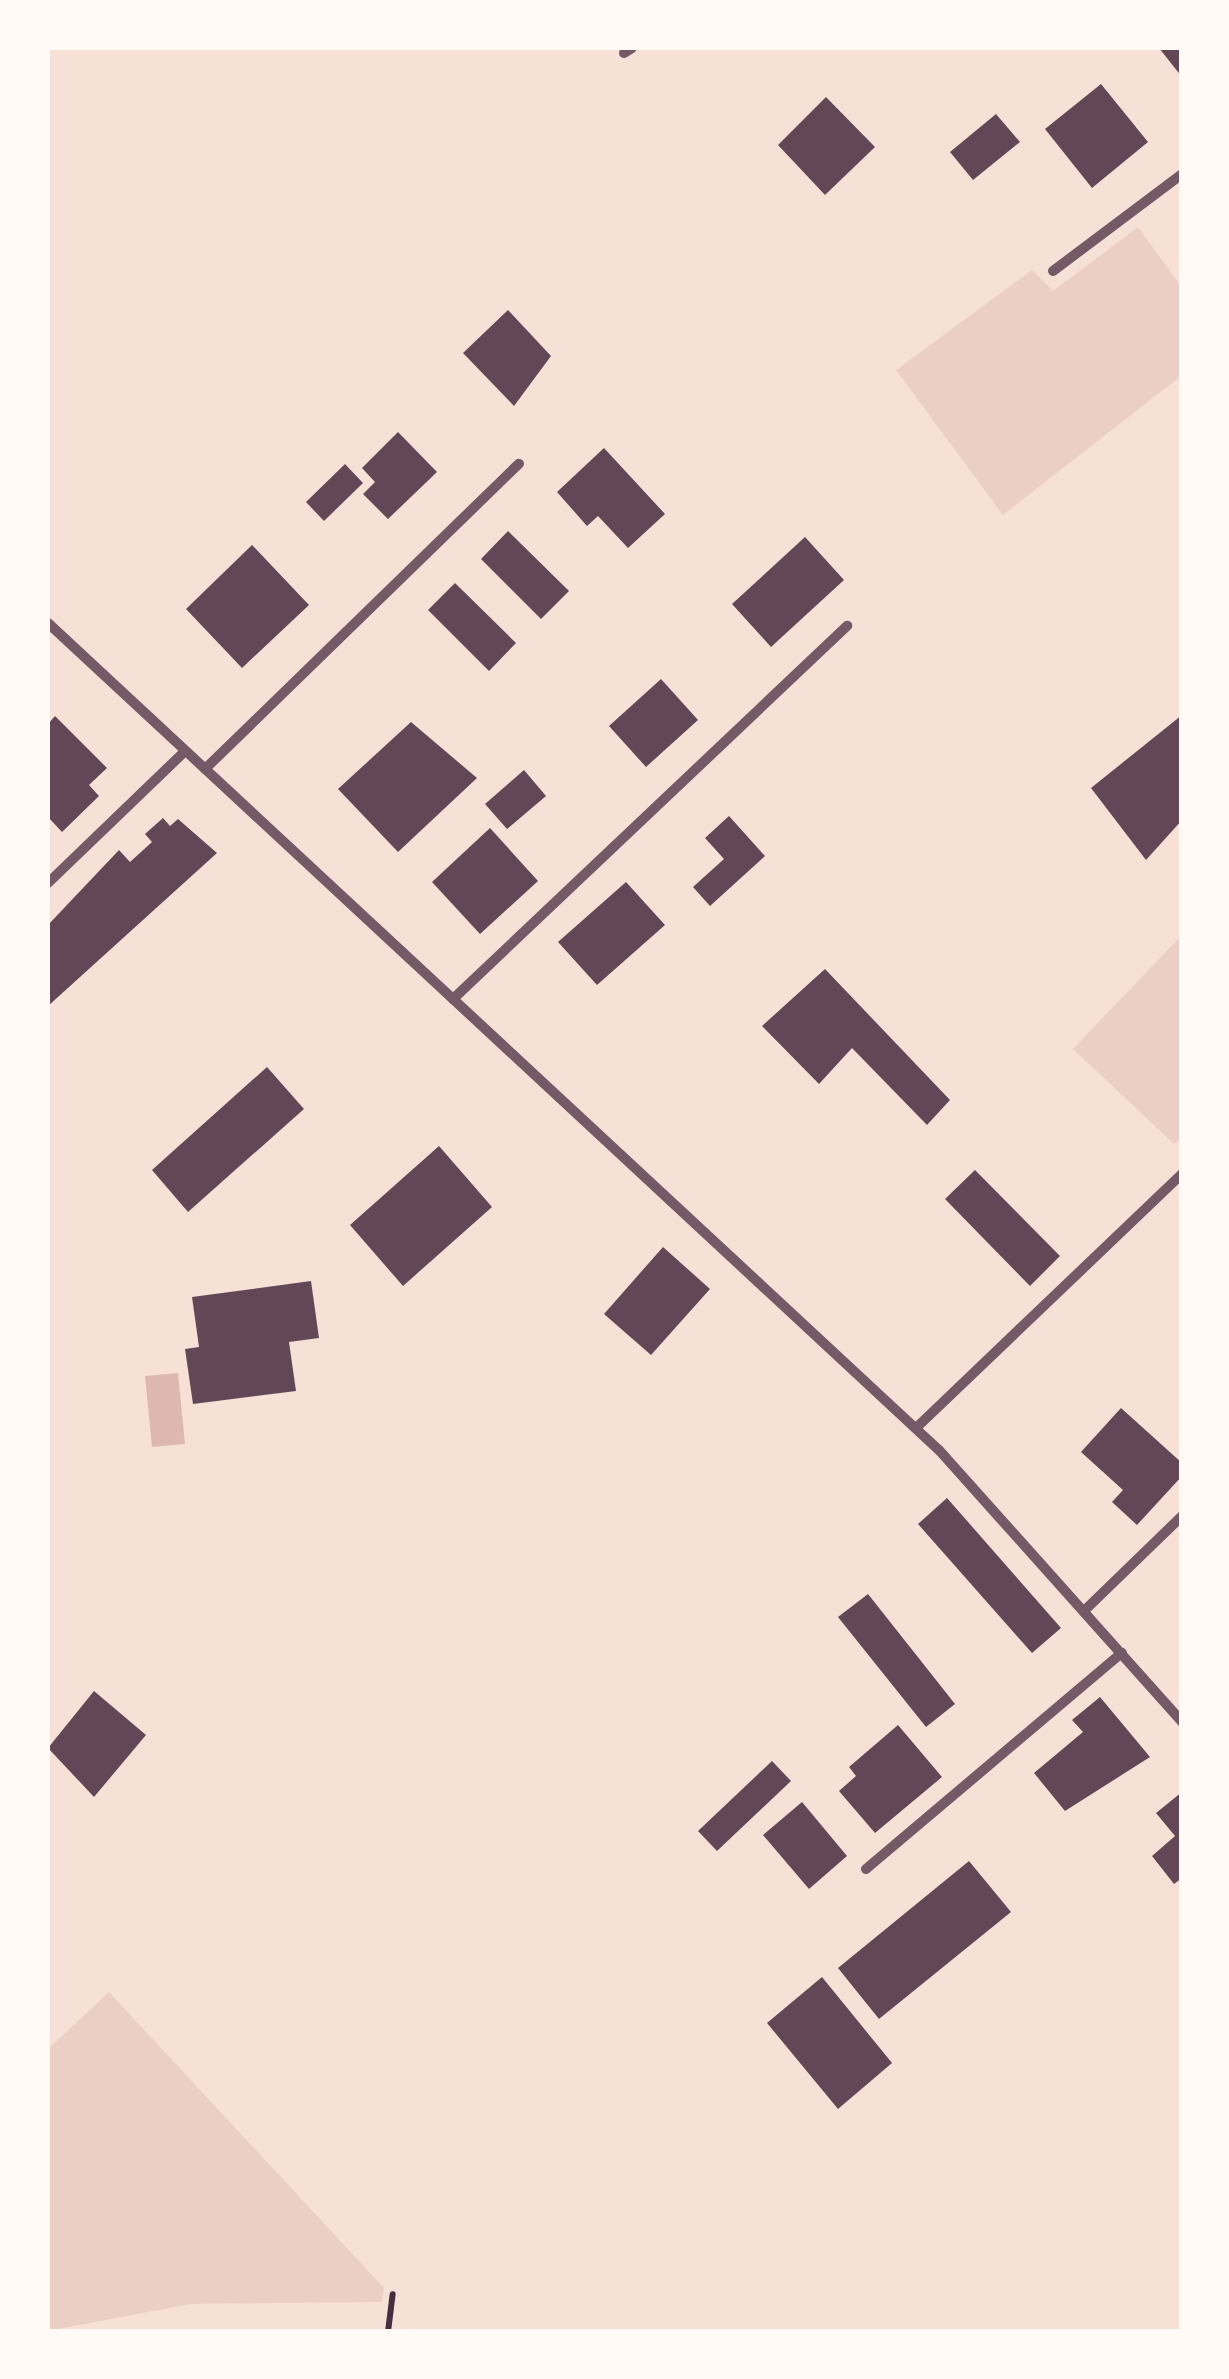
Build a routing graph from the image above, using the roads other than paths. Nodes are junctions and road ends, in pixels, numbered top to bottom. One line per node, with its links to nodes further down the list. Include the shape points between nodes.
1 (1182, 174): 2 (street)
2 (1053, 271)
3 (519, 464): 7 (street)
4 (48, 623): 6 (street)
5 (847, 626): 9 (street)
6 (185, 751): 7 (street); 8 (street)
7 (205, 769): 9 (street)
8 (48, 883)
9 (453, 1000): 11 (street)
10 (1182, 1174): 11 (street)
11 (916, 1428): 13 (street)
12 (1182, 1516): 13 (street)
13 (1086, 1609): 14 (street)
14 (1122, 1653): 15 (street); 16 (street)
15 (1182, 1722)
16 (866, 1869)

